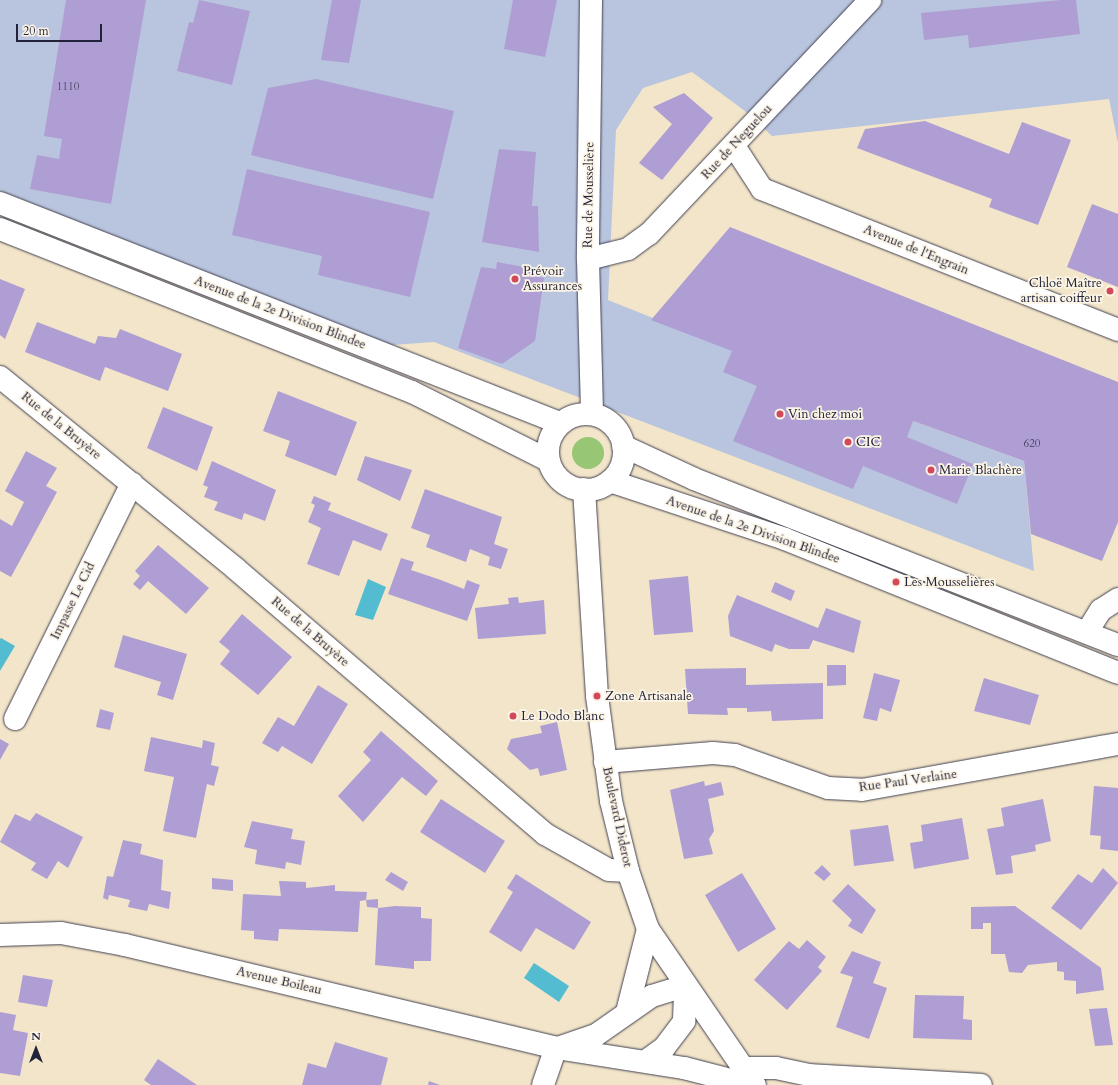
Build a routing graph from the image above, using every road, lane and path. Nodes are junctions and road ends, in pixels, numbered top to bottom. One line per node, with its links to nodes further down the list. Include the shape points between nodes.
1 (591, 0): 6 (street, Rue de Mousselière)
2 (870, 0): 3 (street, Rue de Neguelou)
3 (734, 146): 6 (street, Rue de Neguelou, via 649,234 628,248); 7 (street, Avenue de l'Engrain, via 762,190)
4 (0, 202): 10 (street, Avenue de la 2e Division Blindee)
5 (0, 229): 12 (street, Avenue de la 2e Division Blindee, via 412,392)
6 (588, 260): 9 (street, Rue de Mousselière)
7 (1118, 330)
8 (0, 377): 14 (street, Rue de la Bruyère)
9 (592, 414): 10 (street, via 575,415); 11 (street, via 608,420 619,433)
10 (560, 423): 12 (street, via 550,440)
11 (623, 446): 13 (street, via 623,461); 17 (street, Avenue de la 2e Division Blindee, via 694,478)
12 (548, 460): 15 (street, via 561,481)
13 (610, 481): 15 (street); 19 (street, Avenue de la 2e Division Blindee, via 785,538)
14 (132, 483): 20 (street, Impasse Le Cid); 23 (street, Rue de la Bruyère, via 545,834 609,870)
15 (584, 490): 22 (street, Boulevard Diderot, via 590,627)
16 (1118, 599): 17 (street, via 1100,610)
17 (1087, 632): 18 (street, Avenue de la 2e Division Blindee)
18 (1118, 645)
19 (1118, 673)
20 (15, 719)
21 (1118, 744): 22 (street, Rue Paul Verlaine, via 862,790 828,788 735,755 713,753)
22 (605, 762): 23 (street, Boulevard Diderot)
23 (628, 871): 24 (street, Boulevard Diderot)
24 (648, 929): 26 (street, Boulevard Diderot); 27 (street)
25 (0, 935): 28 (street, Avenue Boileau, via 61,933 125,945)
26 (685, 986): 27 (street, via 652,996); 29 (street, via 684,1021 664,1048); 30 (street, Boulevard Diderot)
27 (626, 1012): 28 (street, via 596,1035)
28 (556, 1048): 29 (street, Avenue Boileau); 32 (street)
29 (646, 1061): 30 (street, Avenue Boileau)
30 (749, 1080): 31 (street, Avenue Boileau, via 776,1068)
31 (804, 1080): 33 (street, Avenue Boileau)
32 (543, 1085)
33 (981, 1085)

